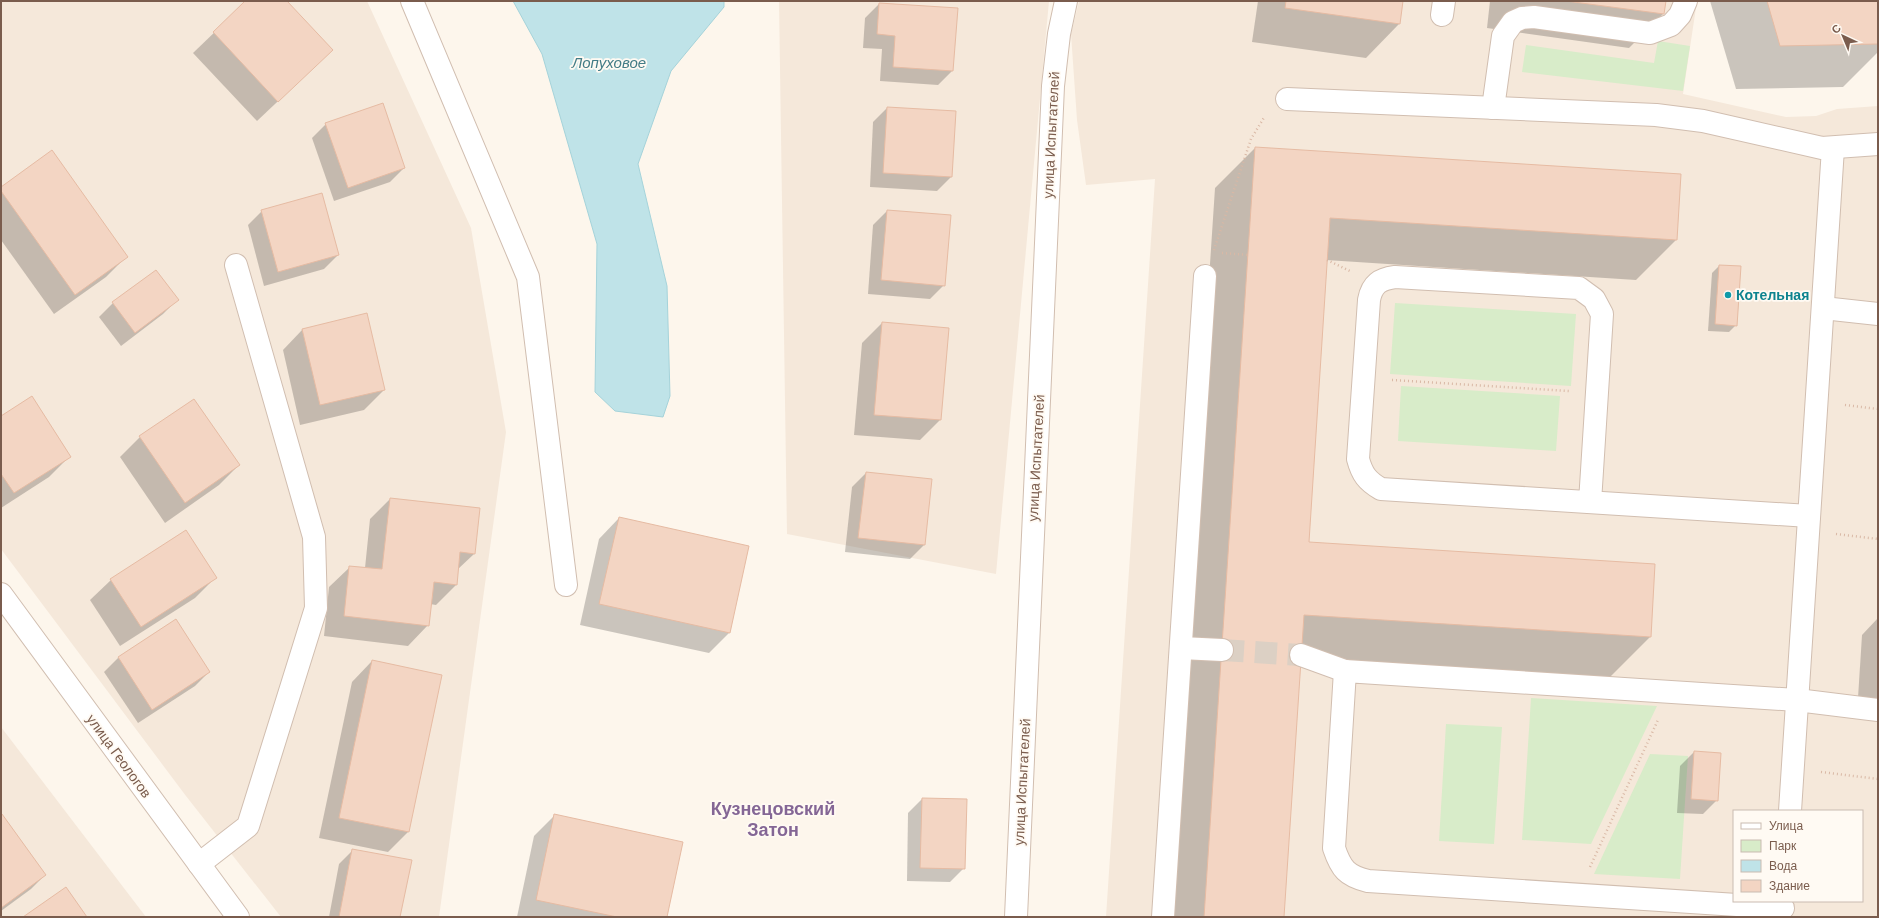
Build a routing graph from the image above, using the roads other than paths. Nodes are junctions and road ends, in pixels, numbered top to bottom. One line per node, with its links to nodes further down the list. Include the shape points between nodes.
1 (412, 1): 14 (street, via 528,276)
2 (1066, 1): 26 (street, улица Испытателей, via 1053,86)
3 (1686, 1): 5 (street, via 1680,15 1670,25 1650,33 1534,17 1513,22 1503,36)
4 (1287, 99): 5 (street)
5 (1494, 108): 7 (street, via 1680,117 1814,147)
6 (1878, 144): 7 (street)
7 (1833, 148): 10 (street)
8 (236, 265): 23 (street, via 314,537 316,608 248,826)
9 (1205, 276): 16 (street)
10 (1823, 308): 11 (street); 13 (street)
11 (1878, 314)
12 (1590, 502): 12 (street, via 1381,489 1370,483 1358,459 1369,300 1371,291 1382,279 1395,277 1579,288 1594,299 1602,314); 13 (street)
13 (1809, 523): 20 (street)
14 (566, 585)
15 (1, 594): 23 (street, улица Геологов)
16 (1181, 648): 17 (street); 27 (street)
17 (1222, 650)
18 (1301, 655): 19 (street)
19 (1345, 671): 20 (street); 24 (street, via 1334,848 1339,863 1346,872 1356,878 1368,882)
20 (1797, 700): 21 (street); 22 (street)
21 (1878, 710)
22 (1790, 810)
23 (199, 864): 25 (street, улица Геологов)
24 (1783, 909)
25 (238, 917)
26 (1016, 917)
27 (1164, 917)

